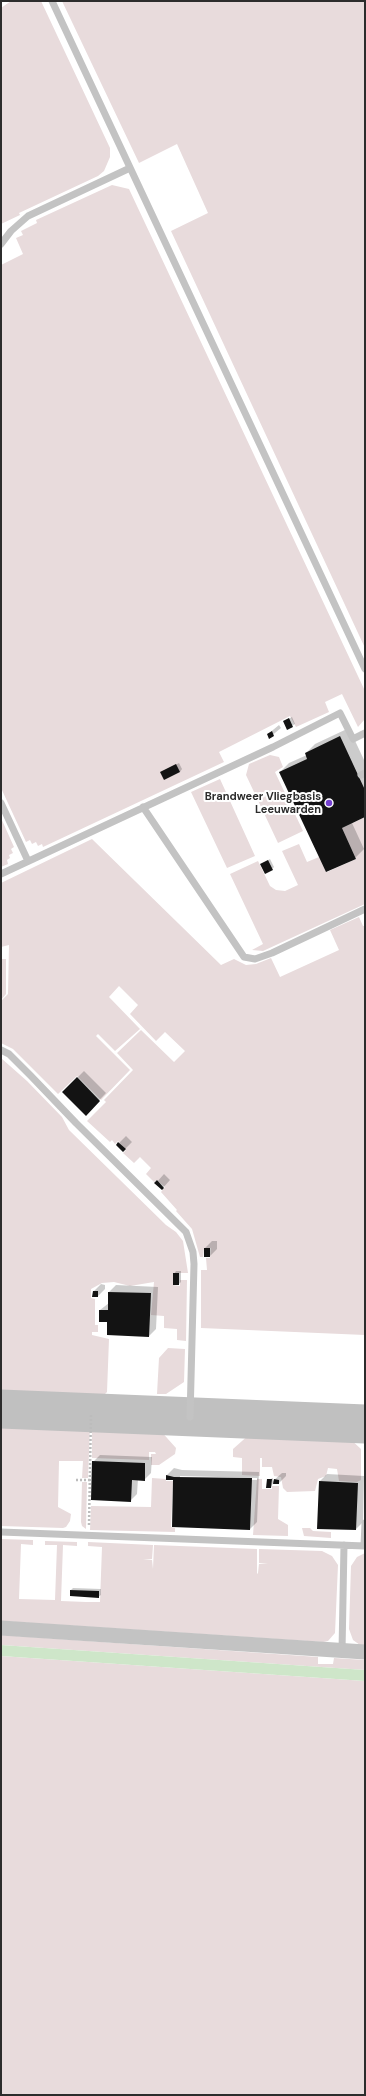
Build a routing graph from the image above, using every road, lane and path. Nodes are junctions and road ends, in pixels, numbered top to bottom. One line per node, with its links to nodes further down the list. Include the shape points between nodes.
1 (52, 1): 2 (lane)
2 (130, 168): 3 (lane, via 28,216); 4 (lane)
3 (1, 244)
4 (365, 669)
5 (365, 733): 7 (lane, via 353,739 340,713)
6 (1, 804): 8 (lane)
7 (142, 807): 8 (lane); 10 (lane, via 244,957 255,959 272,953)
8 (28, 861): 9 (lane)
9 (1, 874)
10 (365, 909)
11 (1, 1050): 13 (lane, via 9,1054 186,1232 194,1264)
12 (92, 1412): 15 (path)
13 (190, 1417)
14 (76, 1480): 15 (path)
15 (90, 1480): 18 (path)
16 (365, 1523): 20 (lane)
17 (1, 1532): 18 (lane)
18 (88, 1535): 19 (lane)
19 (344, 1545): 20 (lane); 22 (lane)
20 (364, 1546)
21 (1, 1628): 22 (street)
22 (342, 1651): 23 (street)
23 (365, 1652)

